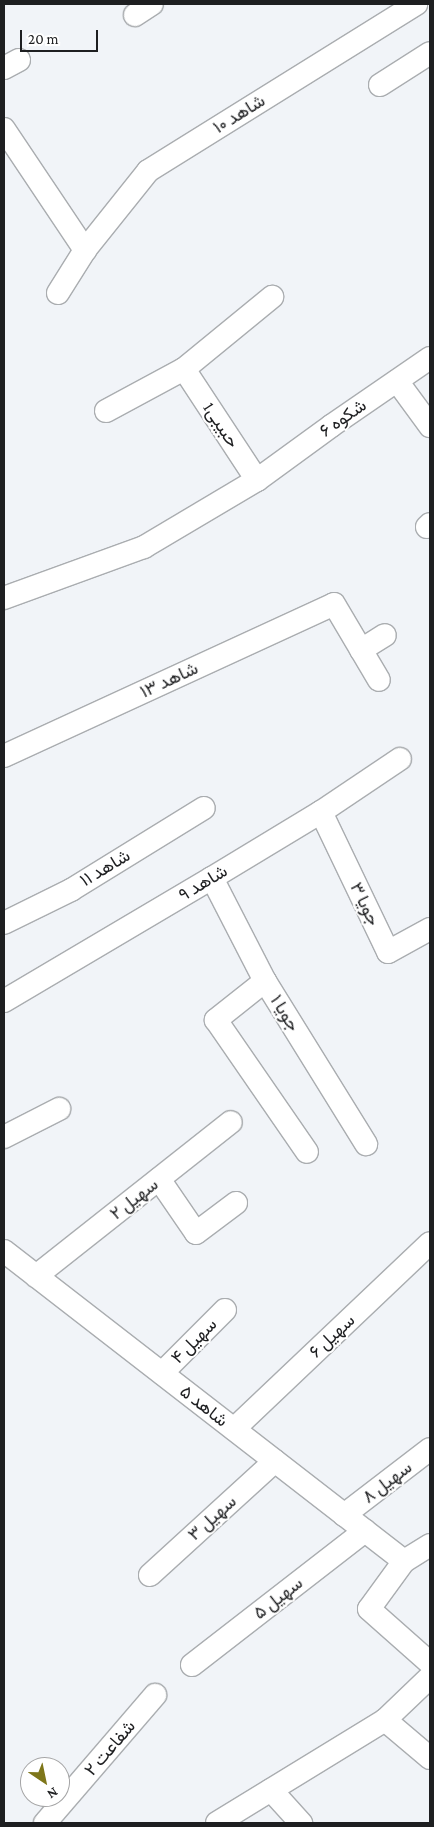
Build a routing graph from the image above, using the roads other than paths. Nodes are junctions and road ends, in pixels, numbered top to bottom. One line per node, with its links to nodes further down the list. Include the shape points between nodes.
1 (416, 4): 7 (street, شاهد ۱۰, via 148,171)
2 (428, 4): 3 (street)
3 (430, 8)
4 (430, 53): 5 (street)
5 (380, 85)
6 (4, 129): 7 (street)
7 (85, 250): 8 (street, شاهد ۱۰)
8 (58, 293)
9 (272, 297): 11 (street)
10 (430, 358): 12 (street, شکوه ۶)
11 (184, 369): 13 (street); 15 (street, حبیبی1)
12 (397, 381): 14 (street); 15 (street, شکوه ۶)
13 (106, 411)
14 (430, 426)
15 (257, 480): 16 (street, شکوه ۶, via 144,547)
16 (4, 598)
17 (385, 635): 18 (street)
18 (361, 650): 19 (street); 20 (street, شاهد ۱۳, via 334,604)
19 (379, 680)
20 (4, 756)
21 (400, 760): 23 (street, شاهد ۹)
22 (204, 808): 25 (street, شاهد ۱۱, via 71,890)
23 (320, 812): 24 (street, شاهد ۹); 26 (street, جویا ۳, via 388,952)
24 (212, 878): 27 (street, جویا ۱); 28 (street, شاهد ۹)
25 (4, 923)
26 (430, 929)
27 (265, 981): 32 (street, جویا ۱); 33 (street, via 216,1020)
28 (4, 1001)
29 (59, 1109): 31 (street)
30 (231, 1122): 34 (street, سهیل ۲)
31 (4, 1137)
32 (366, 1144)
33 (307, 1152)
34 (159, 1179): 35 (street, via 196,1233); 38 (street, سهیل ۲)
35 (236, 1203)
36 (430, 1243): 41 (street, سهیل ۶)
37 (4, 1251): 38 (street, شاهد ۵)
38 (36, 1276): 40 (street, شاهد ۵)
39 (225, 1310): 40 (street, سهیل ۴)
40 (162, 1373): 41 (street, شاهد ۵)
41 (234, 1429): 43 (street, شاهد ۵)
42 (430, 1449): 44 (street, سهیل ۸)
43 (275, 1461): 44 (street, شاهد ۵); 48 (street, سهیل ۳)
44 (344, 1514): 45 (street, شاهد ۵)
45 (365, 1531): 47 (street, شاهد ۵); 50 (street, سهیل ۵)
46 (430, 1545): 47 (street)
47 (404, 1561): 49 (street, via 369,1609)
48 (150, 1575)
49 (430, 1663)
50 (192, 1665)
51 (430, 1677): 53 (street)
52 (155, 1695): 56 (street, شفاعت ۲)
53 (384, 1720): 54 (street); 55 (street)
54 (430, 1758)
55 (271, 1790): 57 (street); 58 (street)
56 (45, 1823)
57 (217, 1823)
58 (301, 1823)

